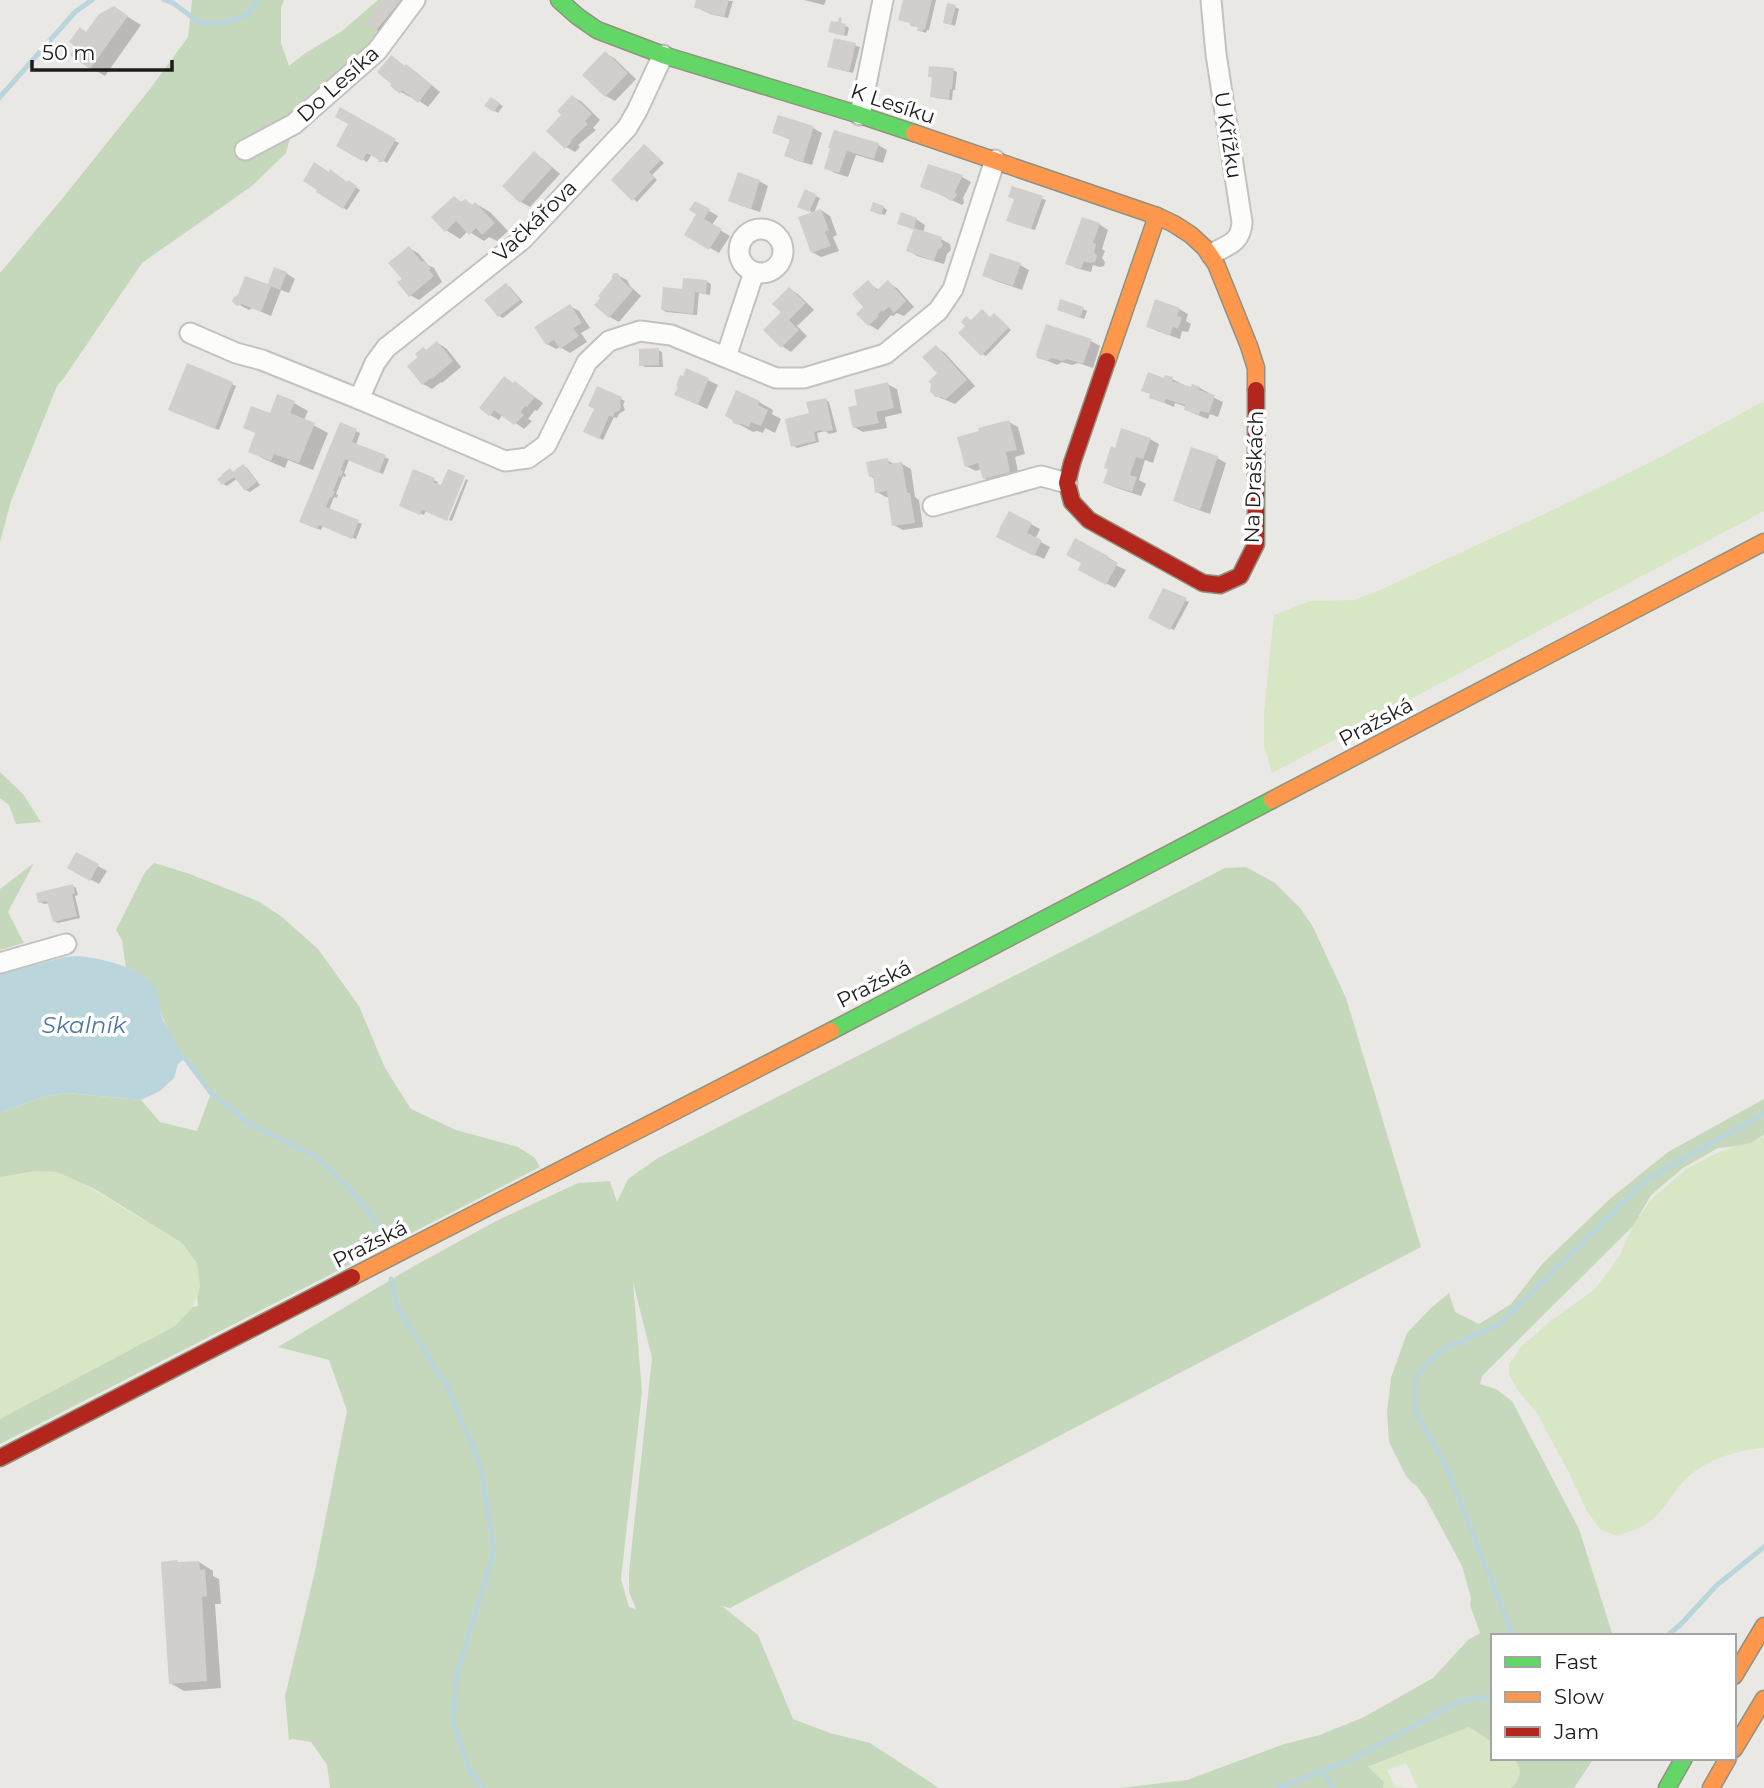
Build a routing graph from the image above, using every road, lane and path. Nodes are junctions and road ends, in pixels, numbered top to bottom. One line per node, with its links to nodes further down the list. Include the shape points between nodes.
1 (415, 0): 7 (street, Do Lesíka, via 377,51 294,124)
2 (559, 0): 5 (main road, K Lesíku, via 597,30)
3 (883, 0): 6 (street)
4 (1211, 0): 10 (street, U Křížku, via 1242,222 1238,239)
5 (663, 55): 6 (main road, K Lesíku); 14 (street, Vačkářova, via 627,128 523,239 386,348)
6 (860, 115): 8 (main road, K Lesíku)
7 (245, 150)
8 (995, 160): 9 (main road, K Lesíku); 13 (street, via 953,289 938,311 885,354 804,378 776,378)
9 (1157, 216): 10 (main road, K Lesíku, via 1192,236); 15 (main road)
10 (1211, 254): 15 (main road, Na Draškách, via 1256,368 1256,544 1240,576 1220,585 1203,583 1089,520 1072,502)
11 (754, 272): 13 (street)
12 (190, 333): 14 (street)
13 (726, 357): 14 (street, via 671,335 640,331 609,341 587,362 546,445 528,458 505,461)
14 (359, 399)
15 (1067, 482): 16 (street, via 1041,476)
16 (933, 506)
17 (1764, 542): 20 (main road, Pražská, via 915,987)
18 (66, 944): 19 (street)
19 (0, 963)
20 (0, 1458)
21 (1764, 1626): 22 (main road)
22 (1736, 1672)
23 (1764, 1699): 24 (main road)
24 (1736, 1746)
25 (1684, 1760): 28 (main road)
26 (1727, 1760): 27 (main road)
27 (1713, 1784)
28 (1667, 1788)

